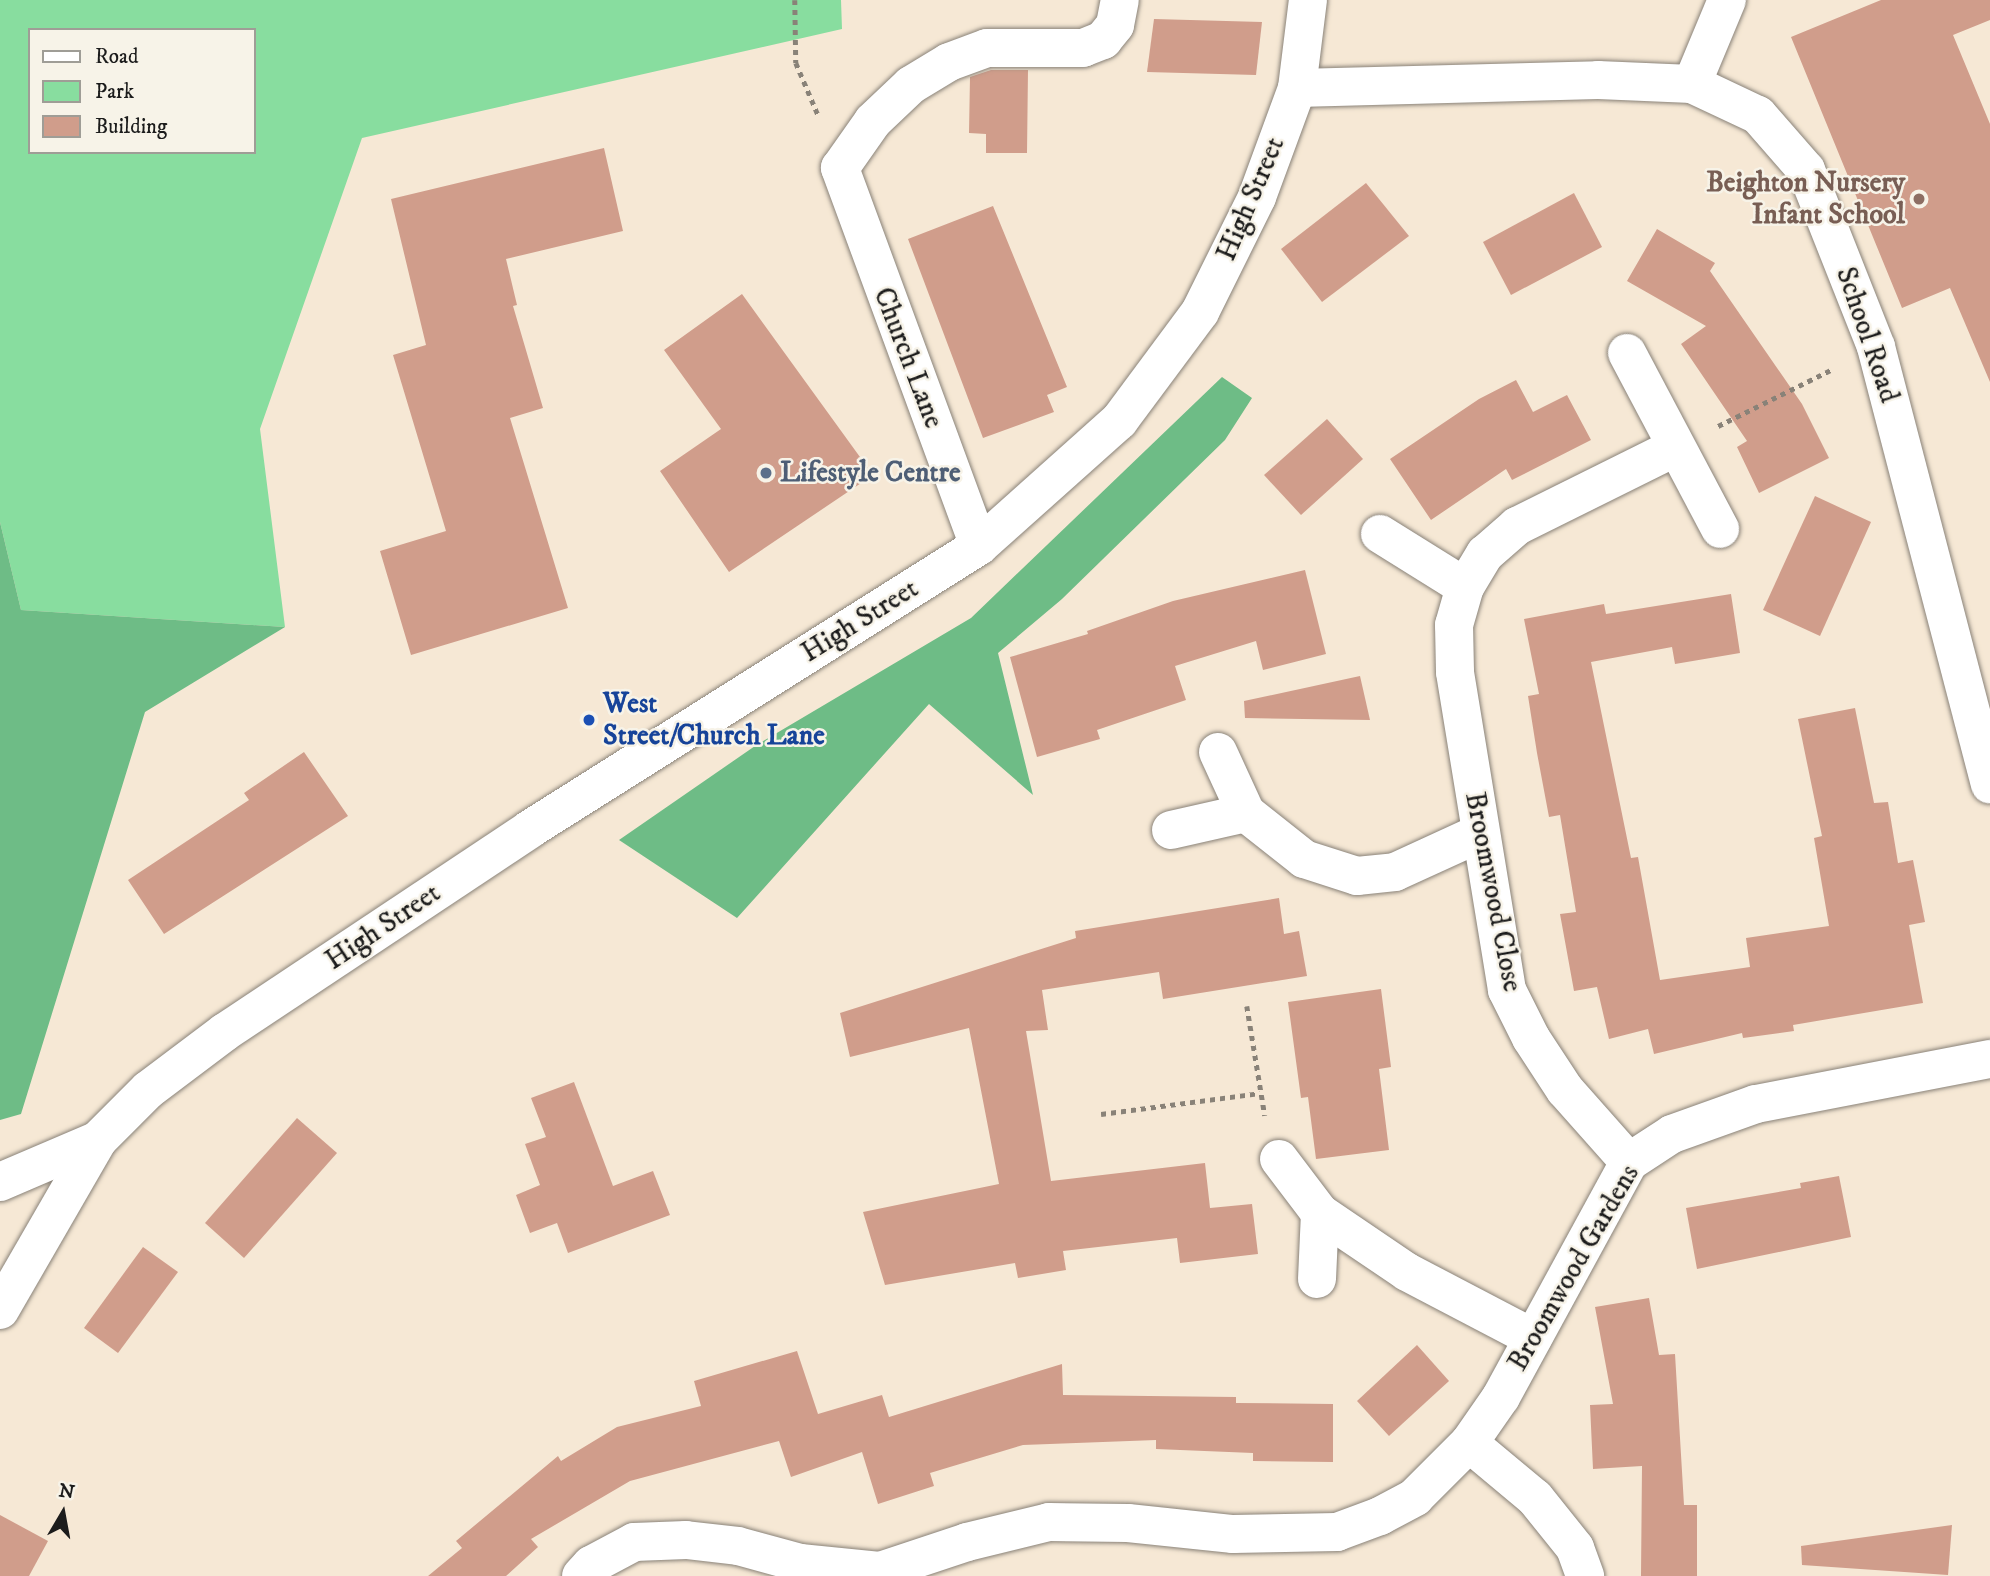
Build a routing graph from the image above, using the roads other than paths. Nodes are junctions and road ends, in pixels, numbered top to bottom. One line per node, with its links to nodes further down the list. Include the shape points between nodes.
1 (1120, 0): 10 (street, Church Lane, via 1115,25 1103,40 1083,48 987,48 948,62 911,85 873,121 840,168)
2 (1308, 0): 5 (street, High Street)
3 (1727, 0): 4 (street)
4 (1692, 84): 5 (street, School Road, via 1598,80); 12 (street, School Road, via 1758,115 1806,170 1876,347)
5 (1297, 88): 10 (street, High Street, via 1257,197 1200,312 1119,421)
6 (1627, 353): 7 (street)
7 (1674, 448): 8 (street); 11 (street, Broomwood Close, via 1517,526 1485,554)
8 (1720, 529)
9 (1380, 534): 11 (street)
10 (979, 546): 19 (street, High Street, via 530,830 225,1032 148,1090)
11 (1465, 587): 17 (street, Broomwood Close, via 1454,625 1455,673)
12 (1984, 737): 14 (street, School Road)
13 (1218, 752): 15 (street)
14 (1990, 784)
15 (1246, 813): 16 (street); 17 (street, via 1304,859 1357,876 1395,872)
16 (1171, 830)
17 (1480, 833): 21 (street, Broomwood Close, via 1507,990 1565,1090)
18 (1990, 1059): 21 (street, Broomwood Gardens, via 1756,1104 1672,1134)
19 (98, 1140): 22 (street); 25 (street)
20 (1279, 1159): 23 (street)
21 (1629, 1162): 26 (street, Broomwood Gardens)
22 (0, 1182)
23 (1320, 1213): 24 (street); 26 (street, via 1407,1272)
24 (1317, 1279)
25 (0, 1310)
26 (1533, 1338): 27 (street, Broomwood Gardens)
27 (1469, 1443): 28 (street, Broomwood Gardens, via 1415,1497 1337,1532 1233,1534 1128,1523 1049,1522 967,1542); 30 (street, via 1535,1498 1575,1548)
28 (880, 1574): 29 (street, Broomwood Gardens, via 686,1540 634,1542 591,1565)
29 (581, 1576)
30 (1586, 1576)

